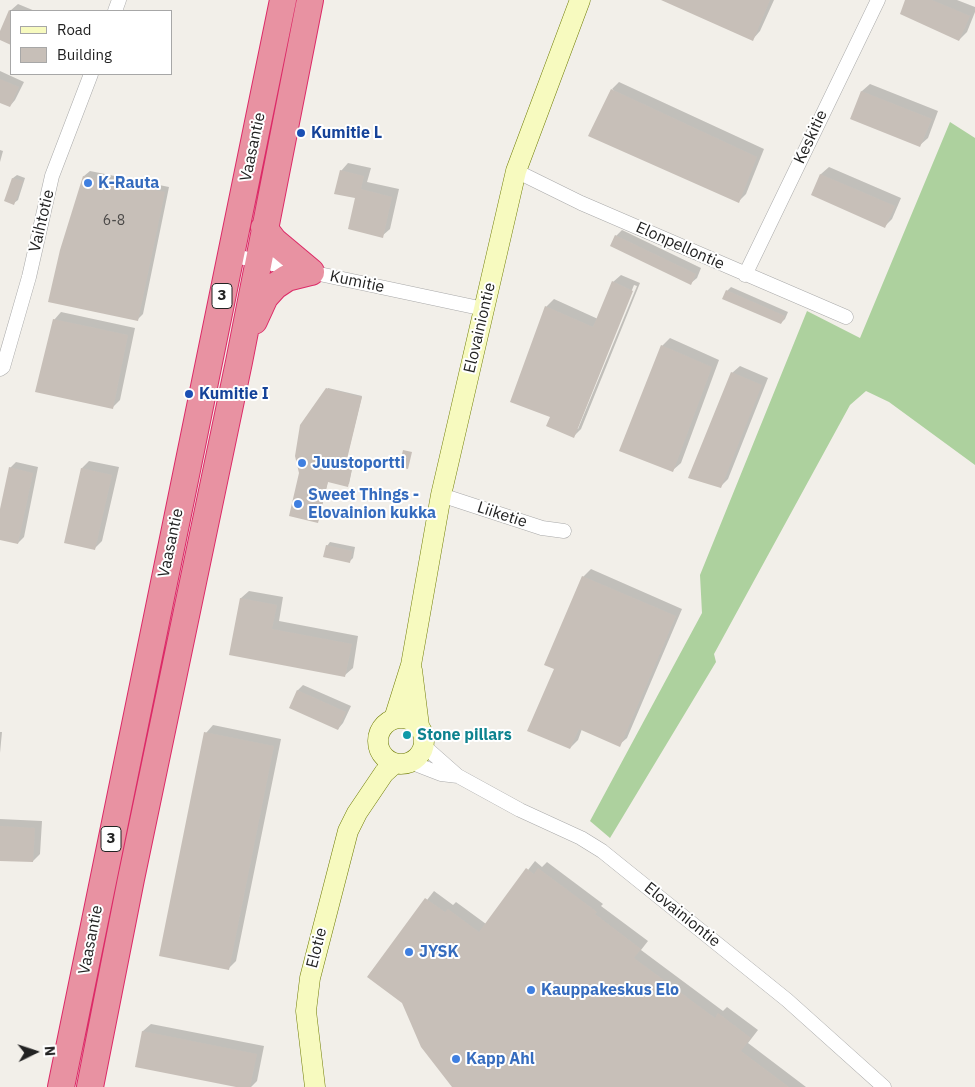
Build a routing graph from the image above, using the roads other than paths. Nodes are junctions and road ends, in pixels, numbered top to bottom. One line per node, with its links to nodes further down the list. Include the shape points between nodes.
1 (283, 0): 8 (highway, Vaasantie / 3)
2 (310, 0): 7 (highway, Vaasantie / 3)
3 (580, 0): 6 (main road, Elovainiontie)
4 (878, 0): 11 (street, Keskitie)
5 (91, 75): 15 (street, Vaihtotie, via 52,176 29,277)
6 (516, 170): 11 (street, Elonpellontie, via 581,203); 12 (main road, Elovainiontie)
7 (264, 228): 9 (highway, Vaasantie / 3); 10 (highway)
8 (230, 255): 9 (street, Kumitie); 26 (highway, Vaasantie / 3)
9 (257, 261): 10 (street, Kumitie); 14 (highway, Vaasantie / 3)
10 (311, 272): 12 (street, Kumitie); 14 (highway, via 287,278 265,297)
11 (745, 274): 13 (street, Elonpellontie)
12 (484, 309): 16 (main road, Elovainiontie)
13 (846, 317)
14 (239, 362): 27 (highway, Vaasantie / 3, via 132,869)
15 (0, 369)
16 (441, 495): 17 (street, Liiketie, via 542,528); 18 (main road, Elovainiontie)
17 (564, 531)
18 (411, 665): 19 (main road, Elovainiontie); 20 (main road, Elovainiontie)
19 (394, 719): 20 (main road, via 408,719); 22 (main road, via 381,730)
20 (419, 726): 21 (main road)
21 (424, 746): 23 (main road, via 419,756); 24 (street, Elovainiontie)
22 (380, 748): 23 (main road, via 386,757); 25 (main road, Elotie)
23 (402, 762): 24 (street, Elovainiontie); 25 (main road, Elotie, via 384,773)
24 (458, 776): 29 (street, Elovainiontie, via 602,851 788,1000)
25 (357, 813): 28 (main road, Elotie, via 348,831 310,978 306,1011)
26 (62, 1087)
27 (90, 1087)
28 (315, 1087)
29 (884, 1087)

